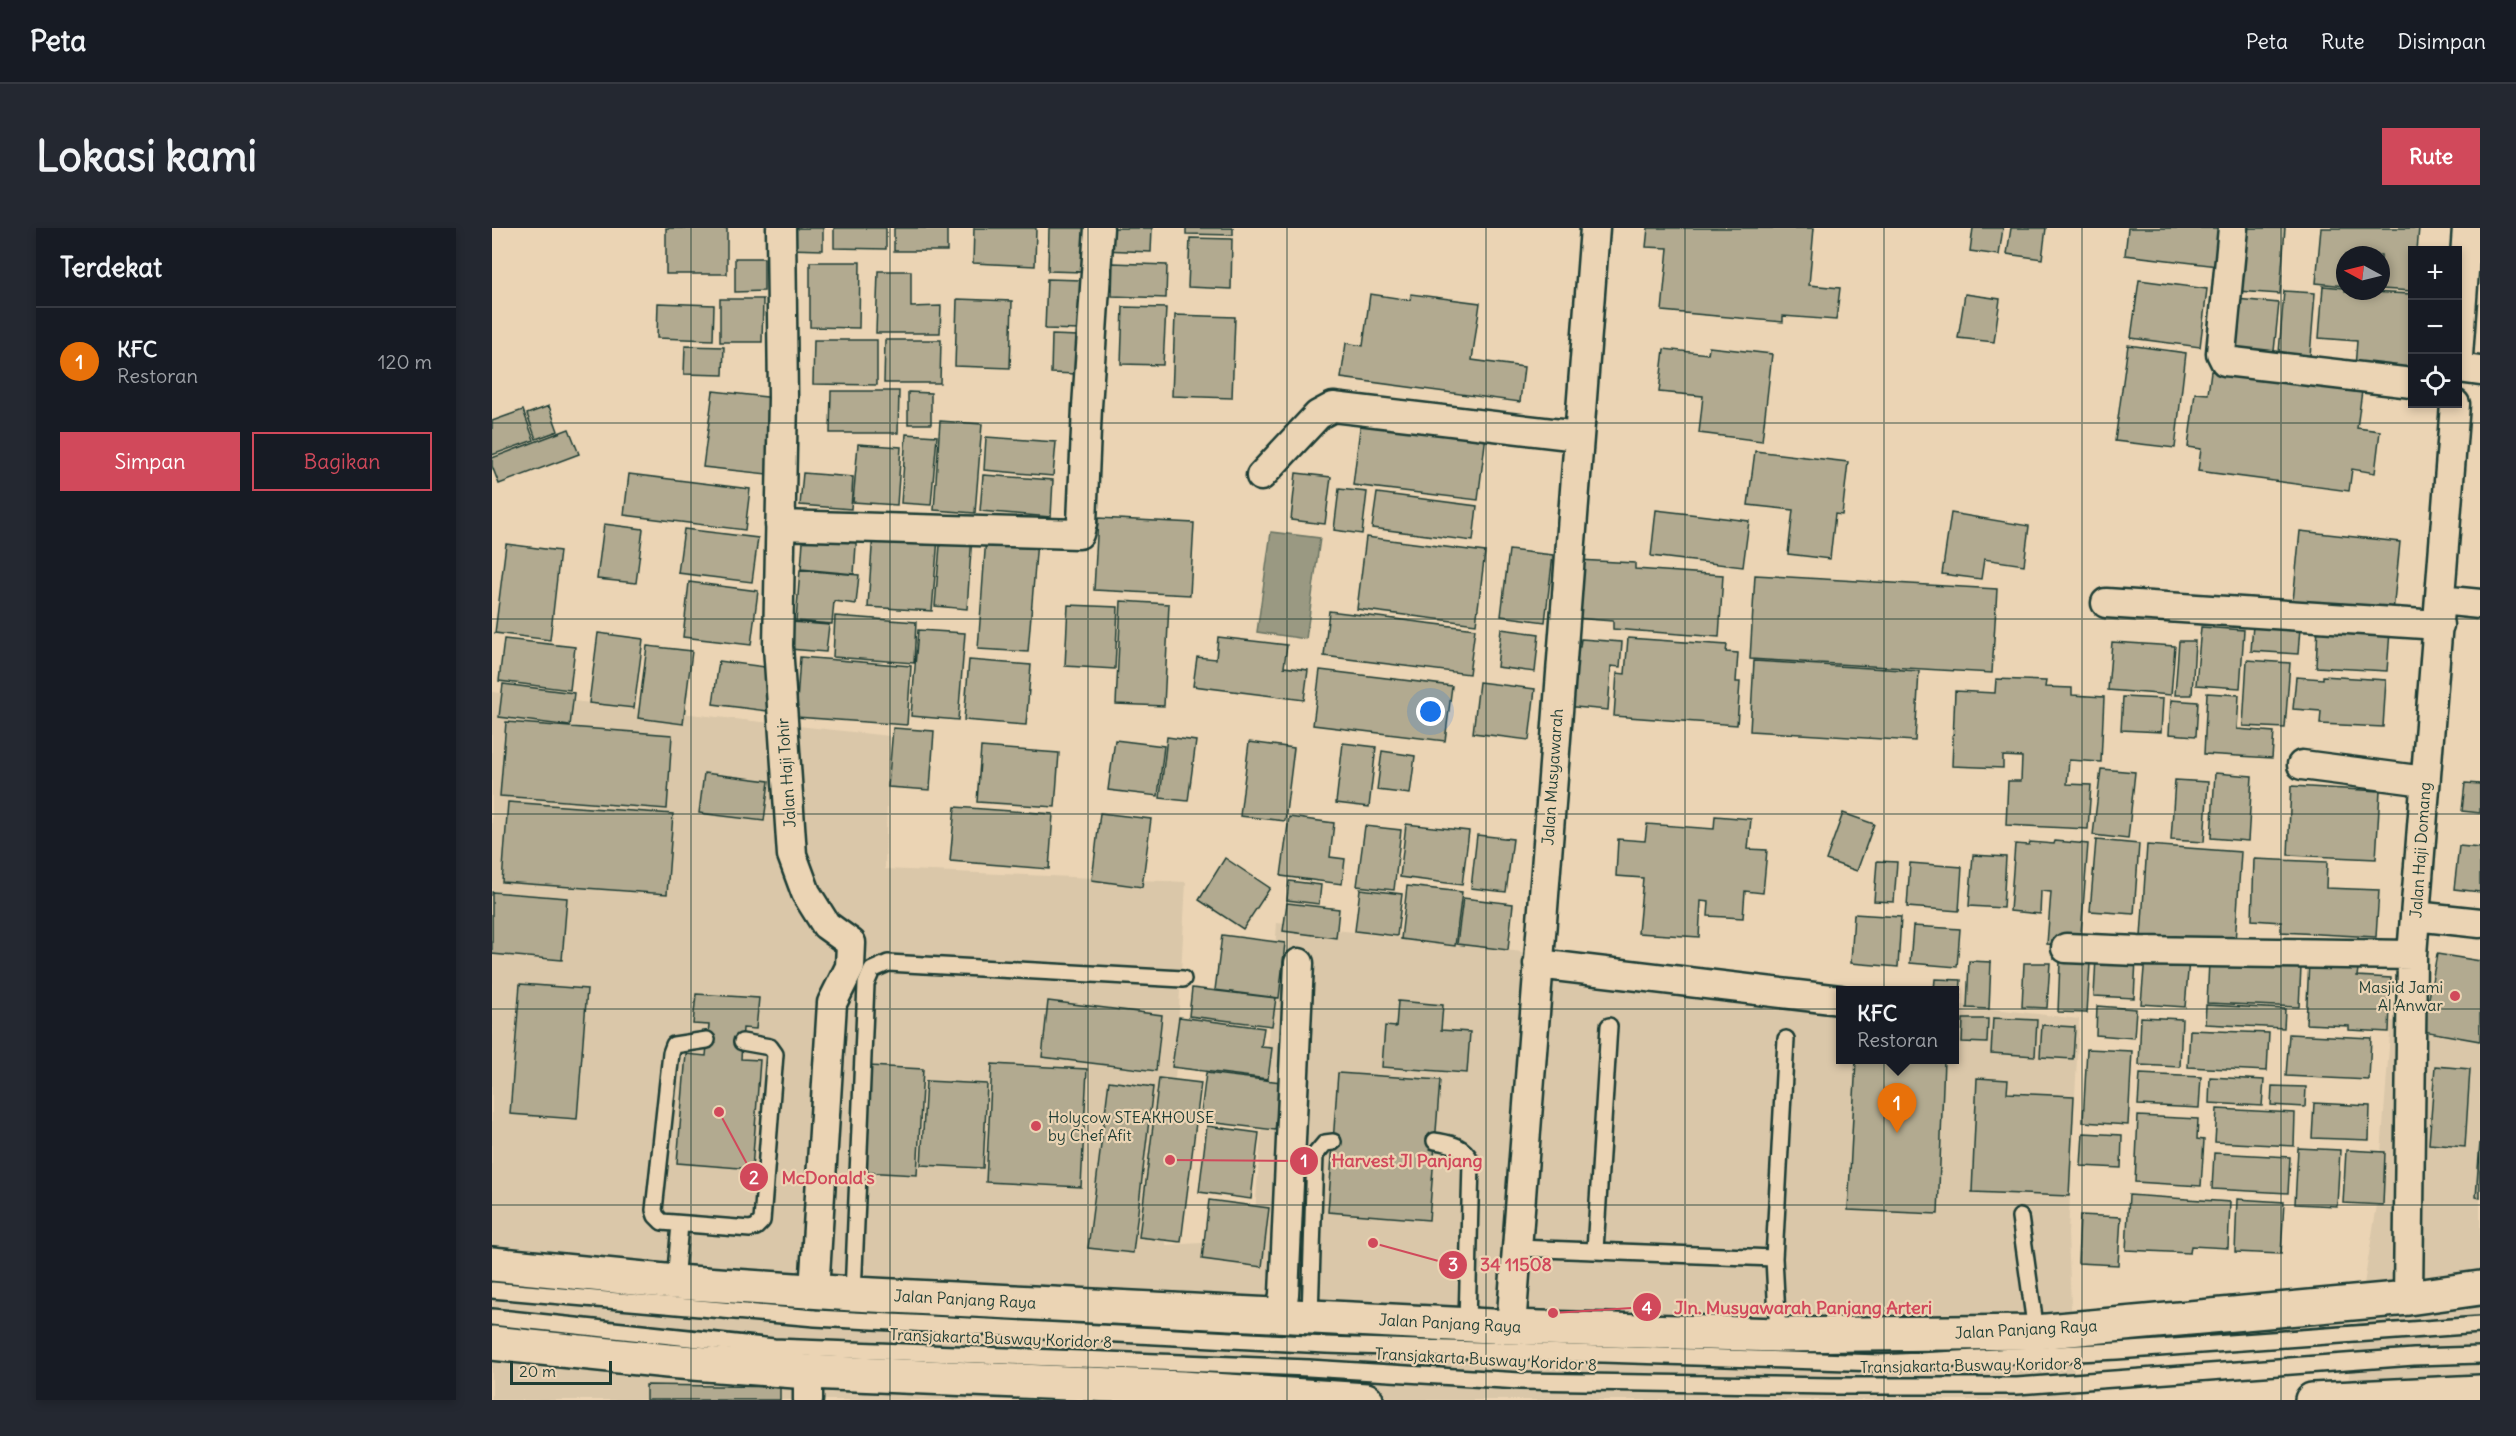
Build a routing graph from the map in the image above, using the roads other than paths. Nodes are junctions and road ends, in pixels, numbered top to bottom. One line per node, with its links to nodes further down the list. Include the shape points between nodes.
1 (781, 228): 13 (street, Jalan Haji Tohir)
2 (1099, 228): 13 (street, via 1079,534)
3 (1595, 228): 11 (street, Jalan Musyawarah)
4 (2233, 228): 9 (street, via 2221,353 2225,361)
5 (2467, 228): 6 (street)
6 (2457, 354)
7 (2462, 369): 8 (street)
8 (2480, 372)
9 (2408, 383)
10 (2455, 408): 16 (street, Jalan Haji Domang)
11 (1578, 436): 12 (street, via 1333,407 1318,415); 24 (street, Jalan Musyawarah)
12 (1261, 476)
13 (780, 525): 42 (street, Jalan Haji Tohir, via 778,646 792,855 806,893 826,925 851,943 850,967 831,1003)
14 (2106, 603): 16 (street)
15 (2480, 603): 16 (street)
16 (2440, 613): 18 (street, Jalan Haji Domang)
17 (2302, 765): 18 (street)
18 (2425, 781): 19 (street, Jalan Haji Domang)
19 (2415, 916): 20 (street); 22 (street, Jalan Haji Domang)
20 (2480, 923)
21 (2066, 948): 22 (street)
22 (2412, 955): 44 (street, Jalan Haji Domang)
23 (1299, 963): 45 (street, via 1284,1294)
24 (1538, 964): 26 (street); 35 (street, Jalan Musyawarah)
25 (1183, 978): 43 (lane, via 888,963 872,970 866,984)
26 (1836, 1000)
27 (1609, 1026): 36 (lane)
28 (707, 1040): 34 (lane, via 674,1045 670,1053 654,1210 662,1222)
29 (1786, 1040): 37 (lane)
30 (742, 1042): 34 (lane, via 770,1047 775,1054 762,1221 750,1229)
31 (1435, 1141): 47 (lane, via 1456,1145 1471,1161)
32 (1333, 1142): 45 (lane, via 1325,1143 1315,1155)
33 (2020, 1217): 50 (lane)
34 (680, 1224): 39 (lane)
35 (1517, 1248): 36 (lane); 48 (street, Jalan Musyawarah)
36 (1595, 1250): 37 (lane)
37 (1774, 1258): 51 (lane)
38 (492, 1264): 39 (main road, Jalan Panjang Raya)
39 (675, 1282): 42 (main road, Jalan Panjang Raya)
40 (2480, 1288): 44 (main road, Jalan Panjang Raya)
41 (492, 1290): 49 (lane, Transjakarta Busway Koridor 8, via 839,1319 1326,1345 1880,1363 2117,1352)
42 (814, 1291): 43 (main road, Jalan Panjang Raya)
43 (853, 1294): 45 (main road, Jalan Panjang Raya)
44 (2408, 1298): 50 (main road, Jalan Panjang Raya)
45 (1295, 1315): 47 (main road, Jalan Panjang Raya)
46 (492, 1317): 53 (lane, Transjakarta Busway Koridor 8, via 774,1347 1532,1381 2018,1386)
47 (1468, 1317): 48 (main road, Jalan Panjang Raya)
48 (1512, 1320): 51 (main road, Jalan Panjang Raya)
49 (2480, 1325)
50 (2036, 1332): 51 (main road, Jalan Panjang Raya)
51 (1778, 1335)
52 (492, 1343): 54 (main road, via 668,1361)
53 (2480, 1355)
54 (808, 1386): 56 (main road)
55 (2480, 1392): 57 (main road)
56 (1182, 1394): 58 (main road)
57 (2388, 1397): 59 (main road)
58 (1366, 1400)
59 (2312, 1400)

